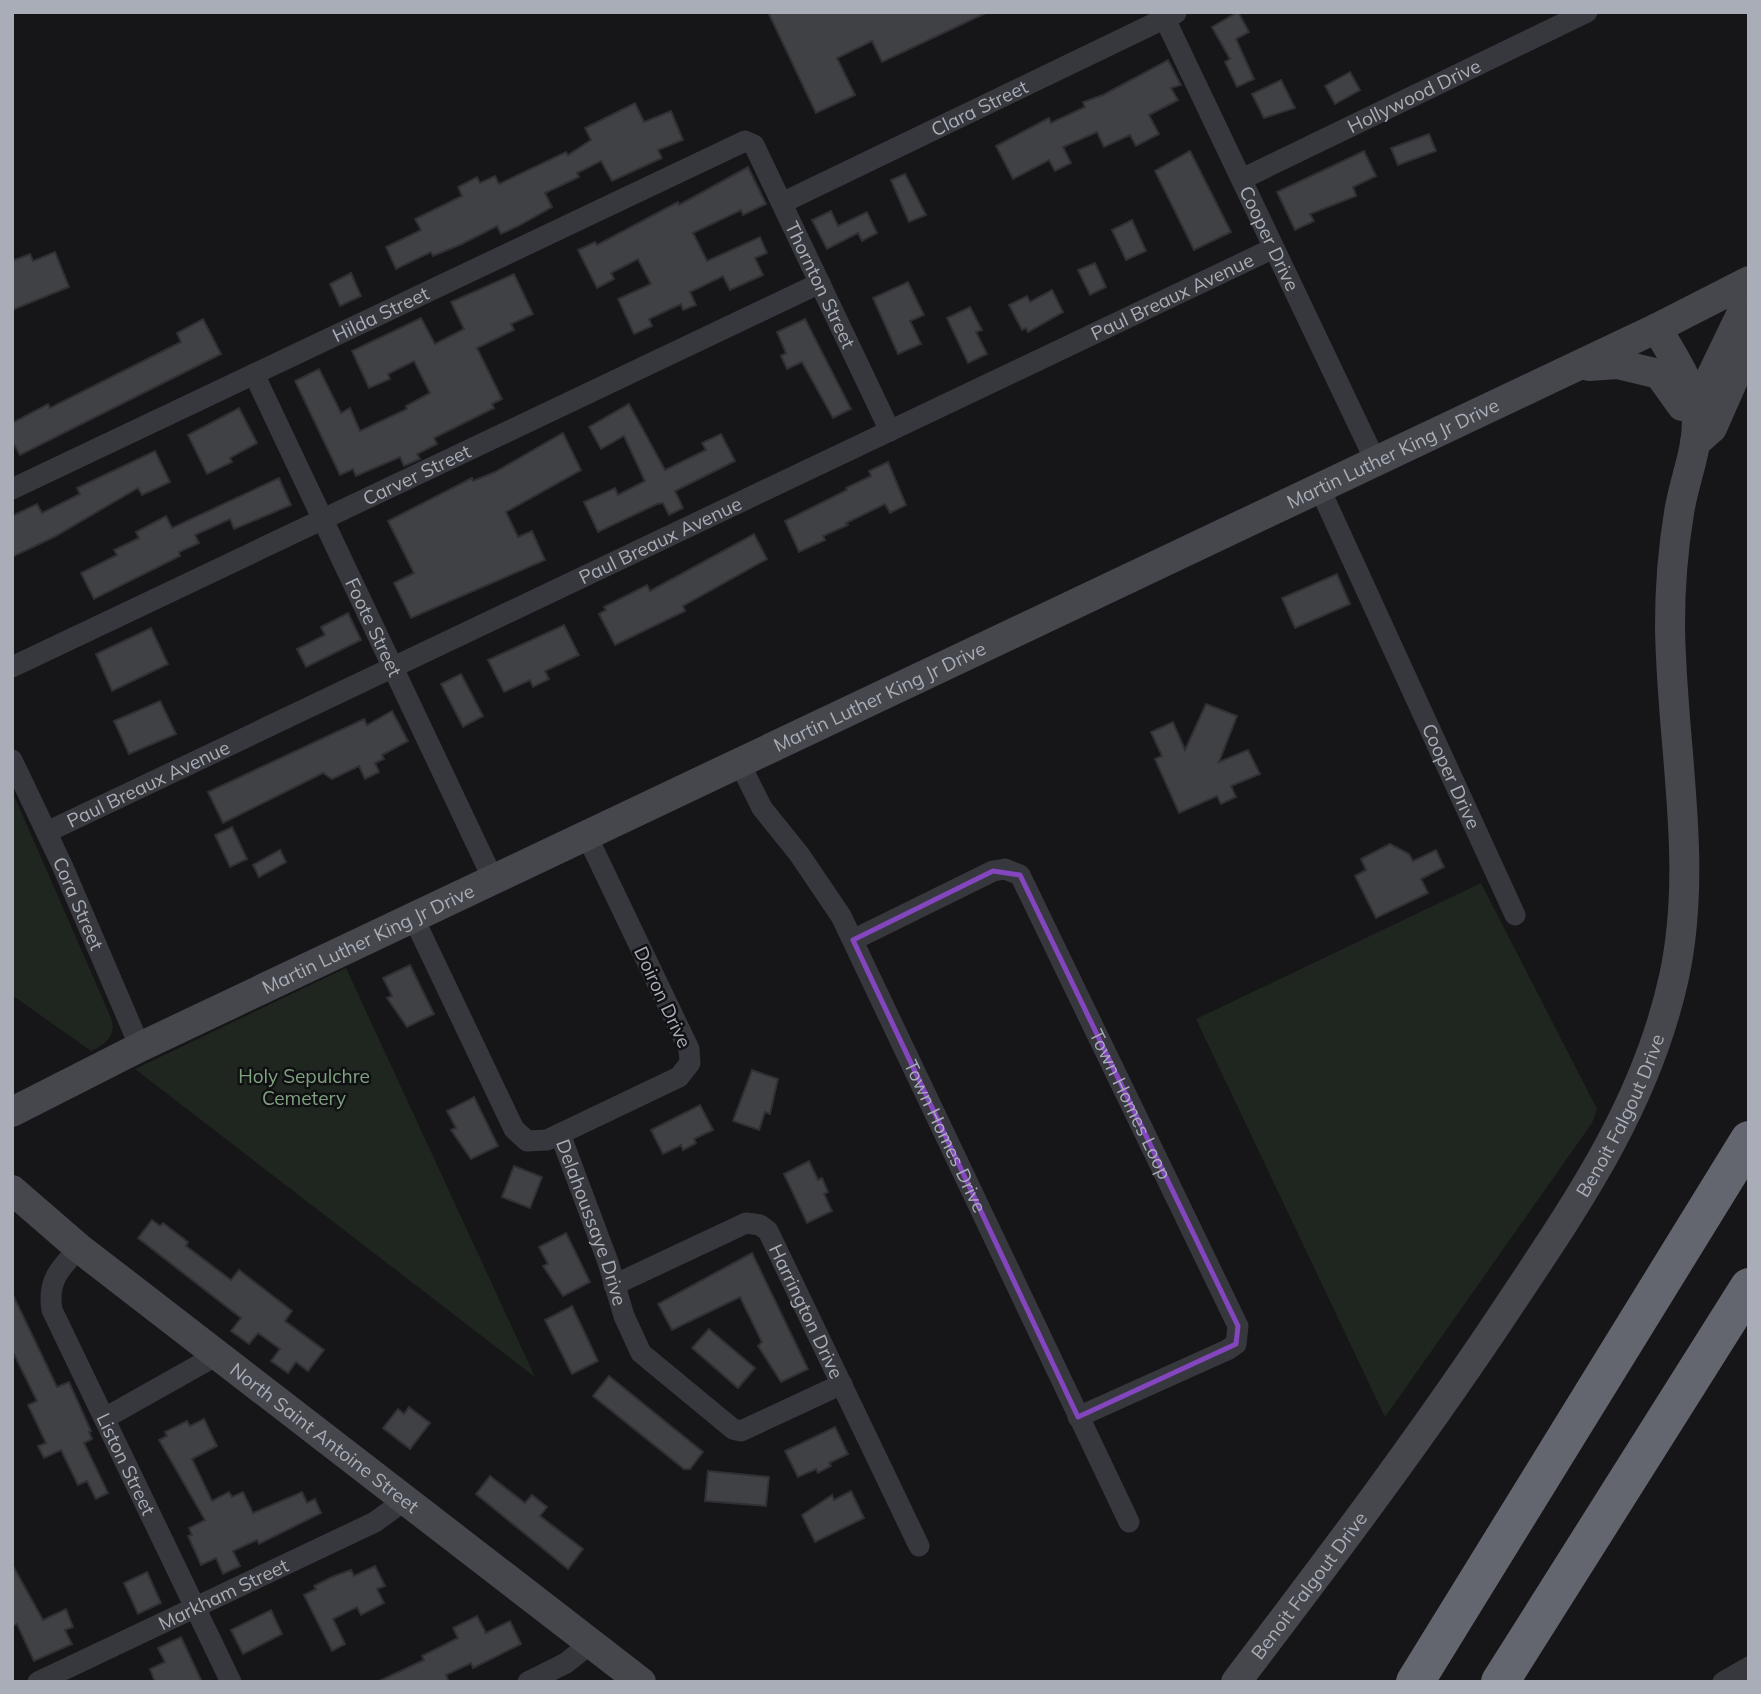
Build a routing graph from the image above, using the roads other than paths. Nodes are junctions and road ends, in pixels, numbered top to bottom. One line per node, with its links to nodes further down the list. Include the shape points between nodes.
1 (1587, 12): 4 (street, Hollywood Drive)
2 (1171, 15): 4 (street, Cooper Drive); 5 (street, Clara Street)
3 (750, 141): 5 (street, Thornton Street); 13 (street, Hilda Street)
4 (1242, 179): 6 (street, Cooper Drive)
5 (782, 203): 8 (street, Thornton Street)
6 (1274, 248): 15 (street, Paul Breaux Avenue); 17 (street, Cooper Drive)
7 (1749, 281): 10 (street, Martin Luther King Jr Drive)
8 (820, 283): 15 (street, Thornton Street); 20 (street, Carver Street)
9 (1749, 298): 14 (street)
10 (1657, 328): 12 (street, Martin Luther King Jr Drive); 14 (street)
11 (1749, 344): 16 (street, Benoit Falgout Drive, via 1712,428)
12 (1572, 368): 16 (street, via 1617,364 1658,374 1675,393); 17 (street, Martin Luther King Jr Drive)
13 (254, 374): 19 (street, Hilda Street); 20 (street, Foote Street)
14 (1696, 408): 16 (street, Benoit Falgout Drive)
15 (890, 431): 22 (street, Paul Breaux Avenue)
16 (1695, 443): 53 (street, Benoit Falgout Drive, via 1679,511 1670,622 1686,862 1682,922 1674,976 1639,1091 1590,1182 1468,1368)
17 (1375, 460): 18 (street, Martin Luther King Jr Drive)
18 (1320, 486): 24 (street, Martin Luther King Jr Drive); 28 (street, Cooper Drive)
19 (12, 489)
20 (323, 520): 21 (street, Carver Street); 22 (street, Foote Street)
21 (12, 667)
22 (393, 668): 25 (street, Paul Breaux Avenue); 27 (street, Foote Street)
23 (12, 760): 25 (street, Cora Street)
24 (739, 762): 26 (street, Martin Luther King Jr Drive); 30 (street, Town Homes Drive, via 762,808 829,896)
25 (47, 832): 31 (street, Cora Street)
26 (586, 834): 27 (street, Martin Luther King Jr Drive); 33 (street, Doiron Drive, via 689,1049 690,1063 678,1077)
27 (493, 879): 29 (street, Martin Luther King Jr Drive)
28 (1515, 915)
29 (414, 919): 31 (street, Martin Luther King Jr Drive); 33 (street, Delahoussaye Drive, via 514,1129 537,1143)
30 (853, 940): 41 (street, Town Homes Drive); 41 (street, Town Homes Loop, via 993,871 1005,869 1020,875 1238,1326 1236,1344 1227,1350)
31 (140, 1047): 32 (street, Martin Luther King Jr Drive)
32 (12, 1112)
33 (560, 1134): 37 (street, Delahoussaye Drive)
34 (1744, 1145): 54 (highway)
35 (12, 1190): 36 (street, North Saint Antoine Street)
36 (79, 1248): 39 (street, North Saint Antoine Street); 42 (street, Liston Street, via 55,1276 52,1310)
37 (614, 1285): 40 (street, Delahoussaye Drive, via 641,1353 733,1429 749,1429); 40 (street, Harrington Drive, via 746,1223 760,1225 768,1231)
38 (1749, 1287): 55 (highway)
39 (218, 1355): 42 (street); 43 (street, North Saint Antoine Street)
40 (842, 1384): 45 (street, Harrington Drive)
41 (1078, 1417): 44 (street, Town Homes Drive)
42 (105, 1418): 46 (street, Liston Street)
43 (405, 1500): 46 (street, Markham Street, via 375,1522); 47 (street, North Saint Antoine Street)
44 (1129, 1522)
45 (919, 1546)
46 (195, 1608): 49 (street, Markham Street); 50 (street, Liston Street)
47 (591, 1643): 51 (street, via 566,1663); 52 (street, North Saint Antoine Street)
48 (1749, 1667): 56 (street)
49 (38, 1682)
50 (231, 1682)
51 (528, 1682)
52 (641, 1682)
53 (1236, 1682)
54 (1415, 1682)
55 (1500, 1682)
56 (1723, 1682)

